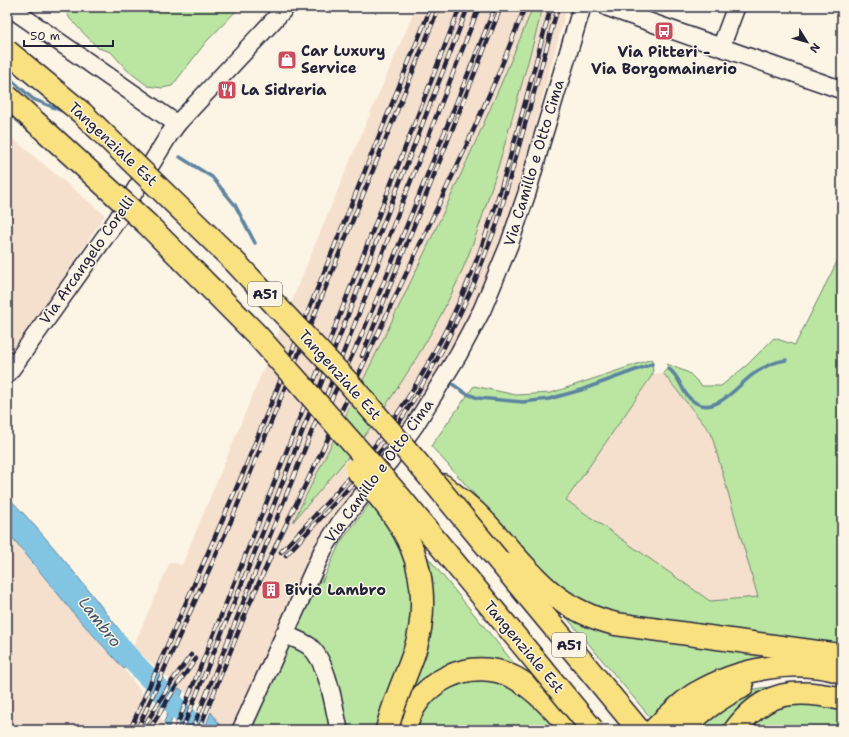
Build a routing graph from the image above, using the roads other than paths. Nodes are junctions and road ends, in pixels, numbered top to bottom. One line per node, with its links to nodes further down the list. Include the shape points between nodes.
1 (9, 7): 10 (street)
2 (286, 7): 10 (street, Via Arcangelo Corelli)
3 (582, 7): 14 (street, Via Camillo e Otto Cima, via 528,193 482,310 415,425 331,536)
4 (607, 7): 6 (street)
5 (736, 7): 6 (street)
6 (721, 47): 8 (street)
7 (7, 51): 13 (highway, Tangenziale Est / A51, bridge, via 82,113 234,261 348,382)
8 (842, 90)
9 (7, 96): 11 (highway, Tangenziale Est / A51, bridge, via 147,224)
10 (177, 124): 12 (street, Via Arcangelo Corelli, via 117,220)
11 (257, 335): 22 (highway, bridge, via 288,387 394,517 414,553 420,575 421,625 415,650); 25 (highway, Tangenziale Est / A51, bridge, via 399,496)
12 (7, 375)
13 (427, 474): 15 (highway, bridge, via 472,509 539,583 568,604 592,617 610,622 832,654); 26 (highway, Tangenziale Est / A51, bridge)
14 (284, 634): 20 (street, Via Camillo e Otto Cima); 21 (street, via 309,646 319,657 325,670)
15 (842, 658)
16 (842, 672): 27 (highway, via 806,666 778,666 749,671 696,694)
17 (842, 686): 28 (highway, via 806,678 779,677 755,682 730,692 703,709)
18 (842, 699): 19 (highway, via 800,692 785,694 755,708)
19 (738, 726)
20 (241, 730)
21 (339, 730)
22 (386, 730)
23 (405, 730): 24 (highway, via 410,712 425,691 445,677 476,669 497,672 516,679 548,705)
24 (572, 730)
25 (593, 730)
26 (639, 730)
27 (654, 730)
28 (681, 730)

